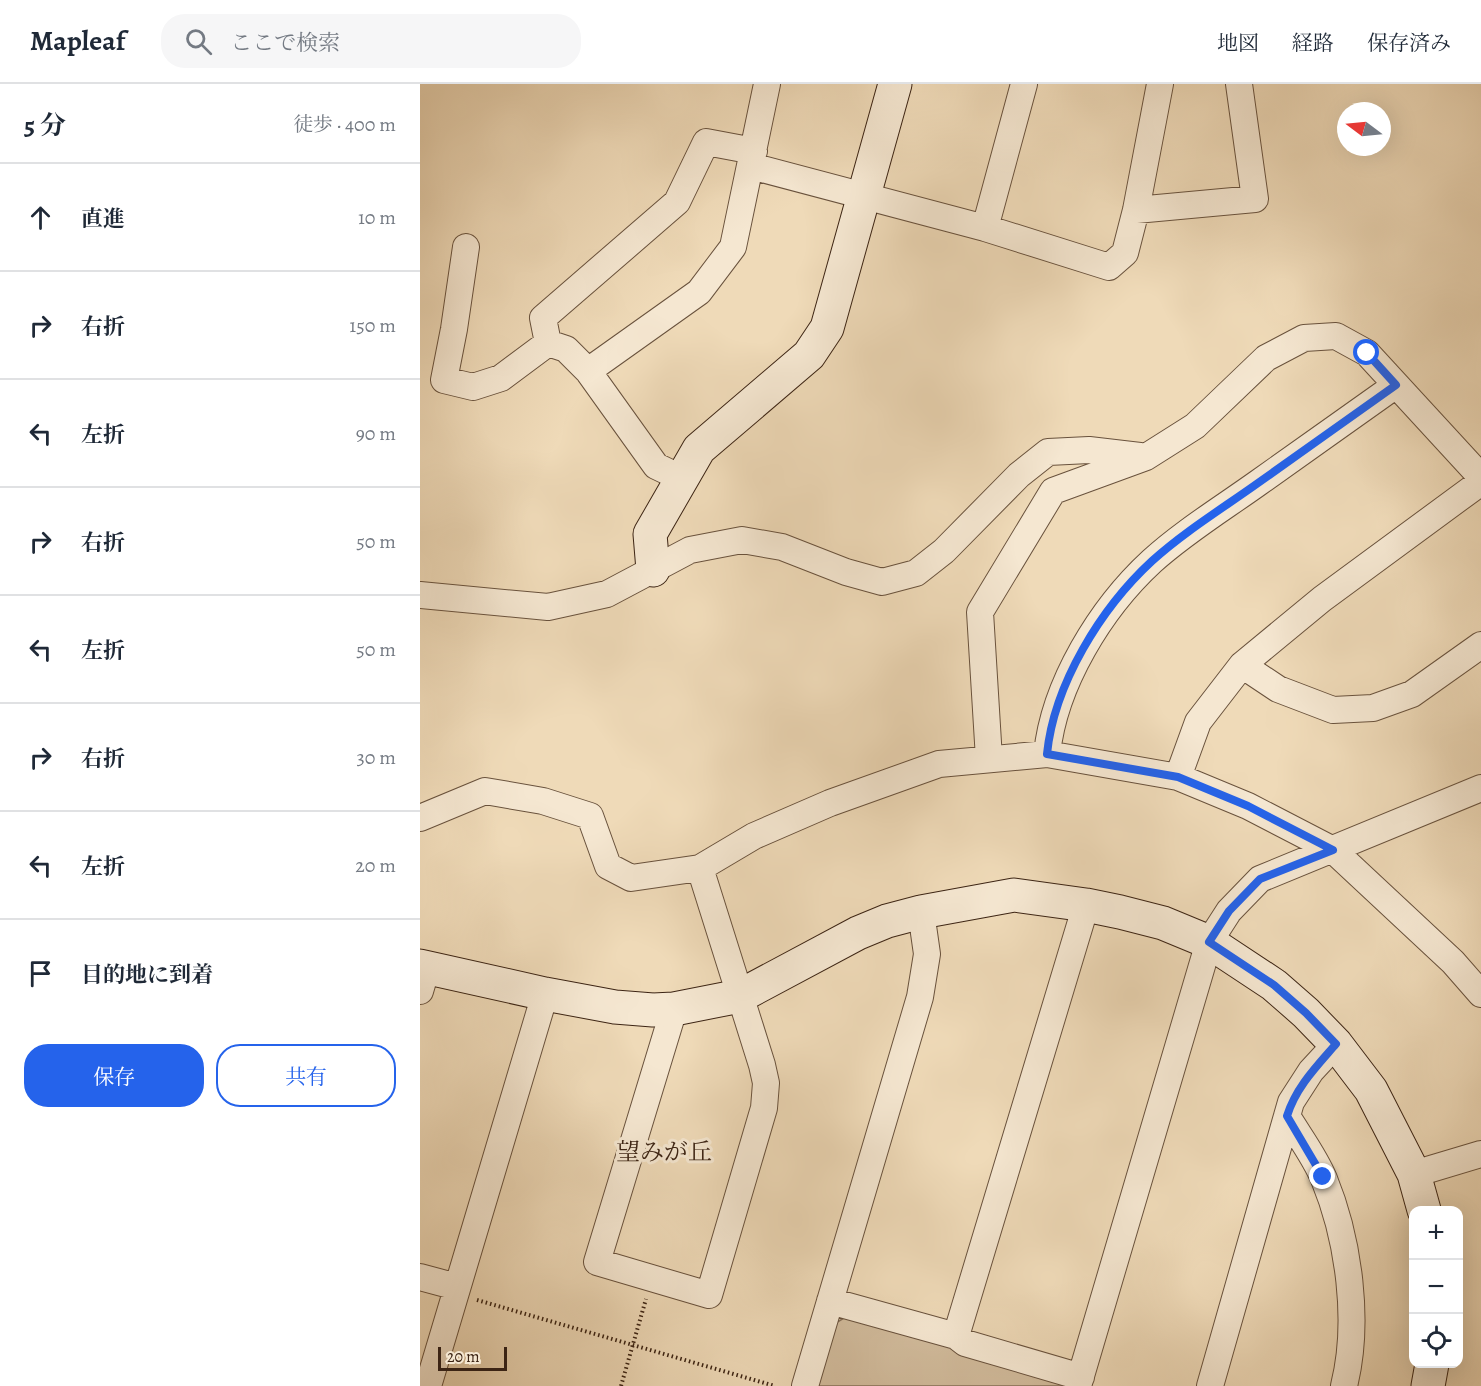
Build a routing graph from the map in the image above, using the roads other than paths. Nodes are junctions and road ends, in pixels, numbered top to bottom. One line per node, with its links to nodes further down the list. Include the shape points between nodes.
1 (767, 84): 6 (street)
2 (895, 84): 7 (street)
3 (1024, 84): 9 (street)
4 (1160, 84): 8 (street)
5 (1239, 84): 8 (street, via 1255,199)
6 (752, 159): 7 (street); 11 (street, via 706,142 677,202 543,318); 12 (street, via 733,247 699,291)
7 (865, 196): 9 (street); 15 (street, via 827,328 809,355 699,449)
8 (1136, 210): 9 (street, via 1125,253 1110,267)
9 (986, 228)
10 (466, 247): 11 (street, via 444,380 473,387 501,378)
11 (548, 343): 12 (street, via 566,350)
12 (588, 371): 15 (street, via 656,466)
13 (1396, 385): 14 (street, via 1367,353 1336,336 1304,338 1266,358 1196,426); 16 (street); 21 (street, via 1187,534 1144,570 1111,605 1075,663 1049,735)
14 (1146, 457): 17 (street, via 1089,450 1048,452 916,573 882,582 782,547 742,540 690,550); 22 (street, via 1053,491 980,612)
15 (681, 478): 17 (street, via 650,534)
16 (1481, 479): 20 (street)
17 (653, 570): 18 (street, via 607,594 548,607)
18 (420, 594)
19 (1481, 645): 20 (street, via 1412,693 1373,708 1333,710 1278,690)
20 (1242, 664): 23 (street, via 1198,722)
21 (1047, 754): 22 (street); 23 (street)
22 (989, 759): 27 (street, via 939,764 830,803 754,836)
23 (1178, 777): 26 (street, via 1248,806)
24 (1481, 788): 26 (street)
25 (420, 818): 27 (street, via 485,791 543,801 590,816 608,866 631,878)
26 (1333, 850): 30 (street, via 1260,879 1229,911); 33 (street, via 1453,962)
27 (700, 868): 34 (street)
28 (1086, 904): 29 (street, via 1014,895); 30 (street, via 1162,923); 44 (street)
29 (921, 912): 34 (street, via 858,933); 43 (street, via 927,954 920,997)
30 (1209, 942): 36 (street, via 1274,985); 46 (street)
31 (422, 975): 32 (street)
32 (545, 994): 35 (street, via 615,1007); 42 (street)
33 (1481, 994)
34 (740, 996): 35 (street); 35 (street, via 766,1083 764,1108 710,1296 597,1262)
35 (674, 1008)
36 (1336, 1044): 37 (street, via 1311,1071 1291,1102); 39 (street, via 1371,1090)
37 (1287, 1116): 49 (street); 50 (street, via 1323,1177 1344,1247 1351,1324)
38 (1481, 1154): 39 (street)
39 (1414, 1174): 40 (street)
40 (1423, 1206)
41 (420, 1277): 42 (street)
42 (464, 1293): 47 (street)
43 (830, 1301): 44 (street); 48 (street)
44 (956, 1336): 46 (street, via 965,1343)
45 (1431, 1368): 51 (street)
46 (1079, 1381)
47 (428, 1386)
48 (805, 1386)
49 (1210, 1386)
50 (1344, 1386)
51 (1428, 1386)

